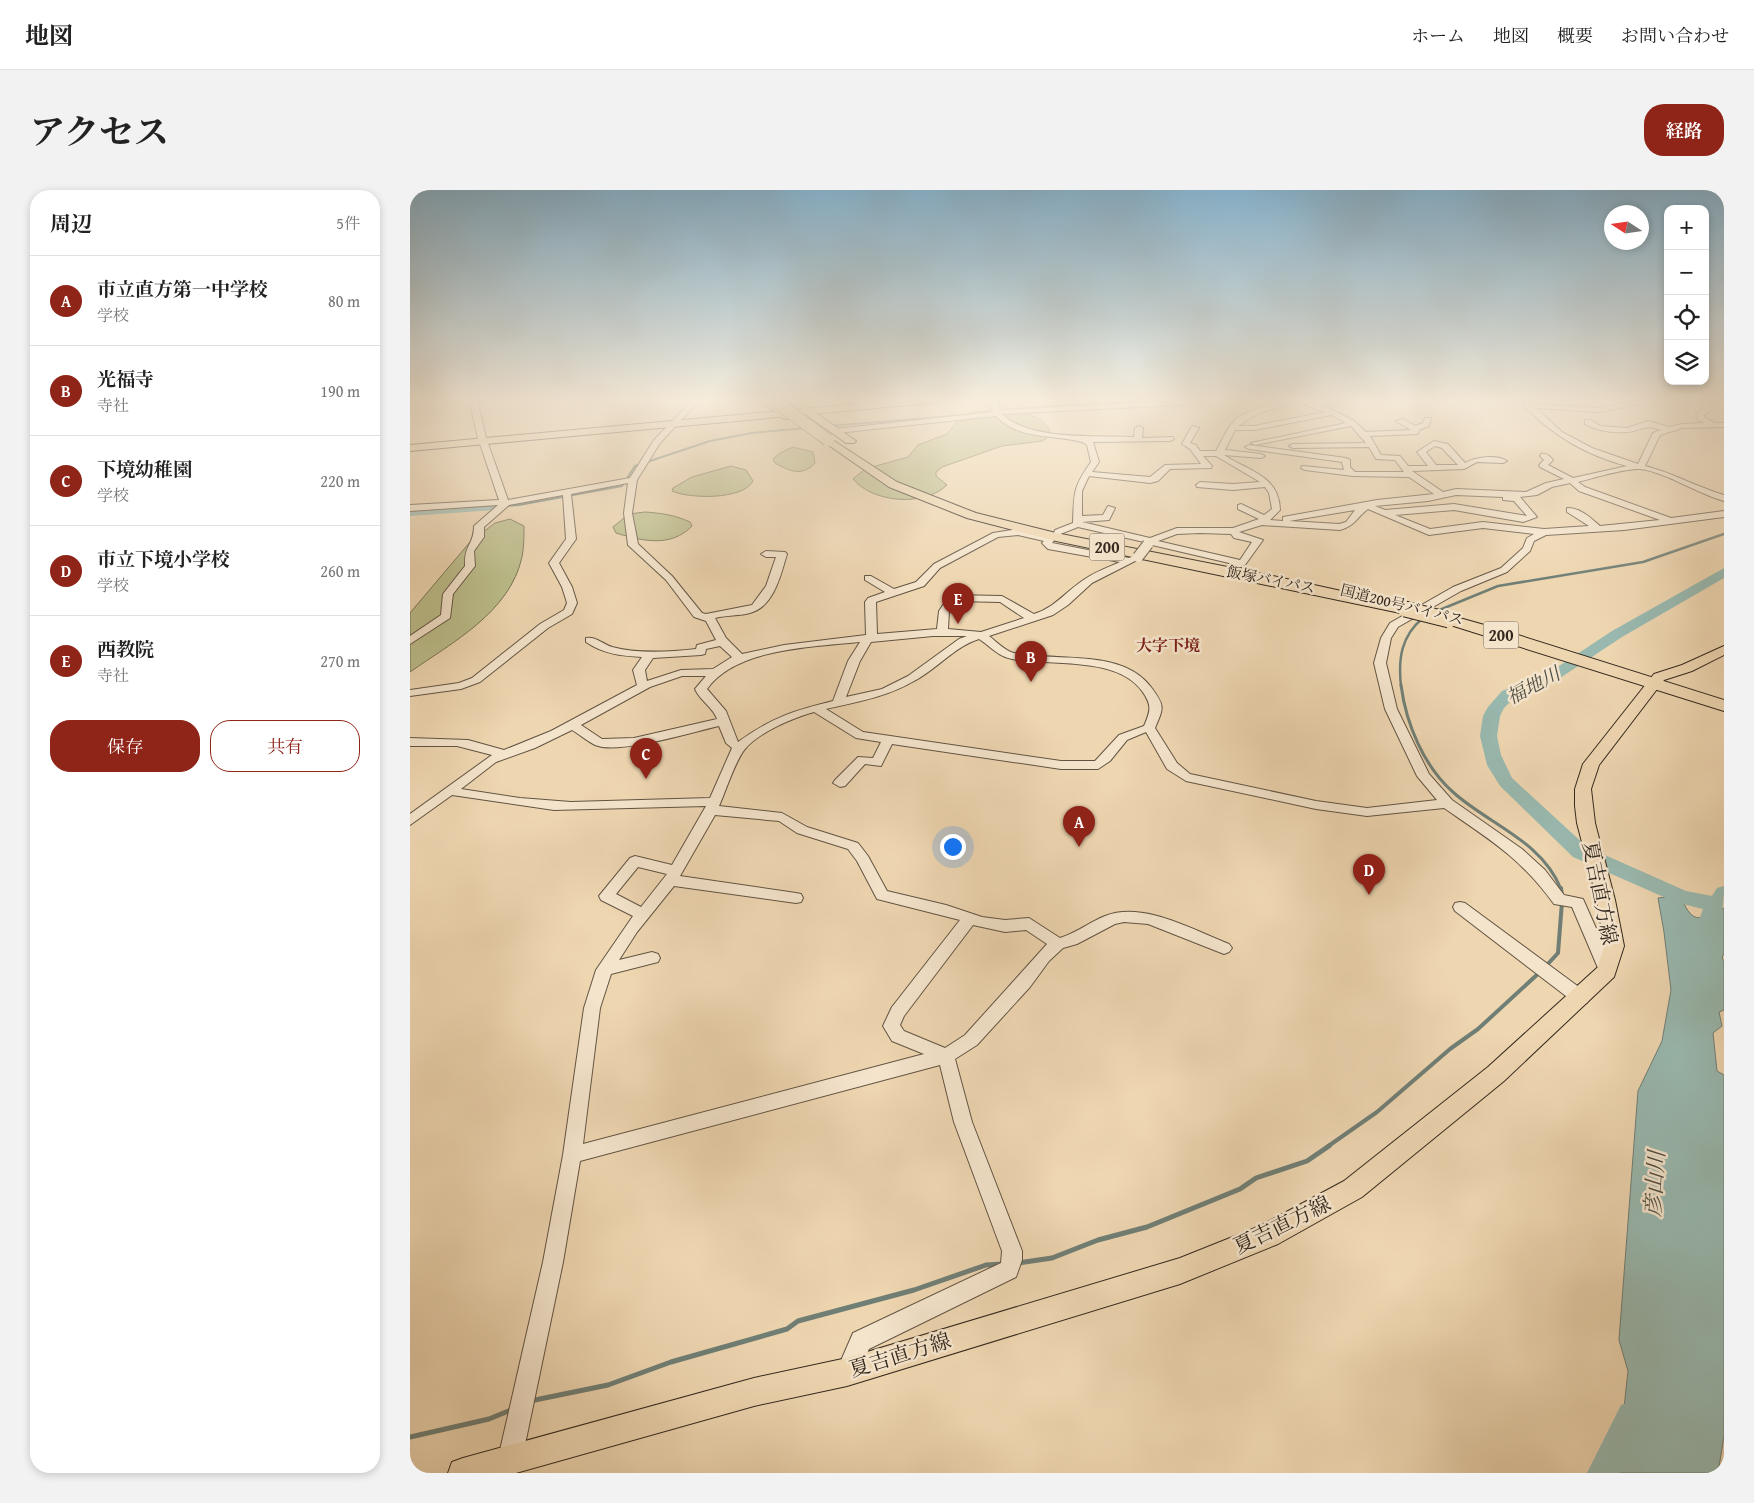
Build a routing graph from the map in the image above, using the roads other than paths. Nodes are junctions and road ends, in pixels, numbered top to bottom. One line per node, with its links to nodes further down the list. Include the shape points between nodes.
1 (490, 459): 41 (street)
2 (647, 459): 29 (street)
3 (844, 459): 38 (highway, via 892,488)
4 (855, 459): 38 (highway, 200, via 864,468)
5 (863, 459): 39 (highway, 国道200号バイパス / 200, via 883,473)
6 (874, 459): 39 (highway)
7 (1094, 459): 27 (street)
8 (1202, 459): 25 (street)
9 (1224, 459): 31 (street, via 1250,471)
10 (1282, 459): 23 (street)
11 (1338, 459): 23 (street, via 1346,460)
12 (1398, 459): 26 (street)
13 (1426, 459): 20 (street)
14 (1457, 459): 21 (street)
15 (1548, 459): 30 (street, via 1543,464)
16 (1609, 459): 19 (street)
17 (1644, 459): 19 (street)
18 (1503, 461): 21 (street, via 1474,460)
19 (1641, 466): 30 (street); 40 (street)
20 (1433, 467): 21 (street); 26 (street)
21 (1464, 467)
22 (1305, 468): 28 (street)
23 (1346, 468): 28 (street)
24 (1380, 469): 26 (street)
25 (1213, 471): 27 (street, via 1168,467 1150,480); 33 (street)
26 (1408, 471): 28 (street); 37 (street)
27 (1089, 474): 50 (street, via 1082,480 1078,491)
28 (1353, 474)
29 (633, 480): 36 (street); 63 (street, via 628,513 633,545 668,578 698,615)
30 (1571, 480): 35 (street, via 1526,495); 52 (street, via 1582,489)
31 (1267, 484): 33 (street); 51 (street, via 1277,499 1276,510)
32 (1200, 485): 33 (street)
33 (1224, 486)
34 (1455, 492): 35 (street); 37 (street); 48 (street, via 1486,505)
35 (1467, 492): 48 (street, via 1517,499 1533,517 1523,519)
36 (567, 494): 41 (street); 78 (street, via 570,539 554,563 568,587 572,603 568,612 544,626 476,680 443,690)
37 (1440, 495): 42 (street)
38 (916, 496): 57 (highway, 200, via 963,513)
39 (936, 497): 57 (highway, 国道200号バイパス / 200)
40 (1724, 498)
41 (504, 502): 44 (street); 69 (street, via 502,508 479,526 479,537 470,551 470,566 448,594 446,616)
42 (1367, 506): 47 (street); 51 (street); 51 (street, via 1349,524 1340,527)
43 (1242, 507): 51 (street)
44 (410, 508)
45 (1111, 508): 50 (street, via 1106,518)
46 (1570, 510): 54 (street)
47 (1383, 513): 48 (street, via 1454,507); 53 (street, via 1429,532)
48 (1490, 514): 53 (street)
49 (1724, 514): 52 (street)
50 (1077, 521): 57 (street); 58 (street)
51 (1267, 521): 55 (street)
52 (1673, 521): 54 (street)
53 (1494, 526): 56 (street)
54 (1597, 528): 56 (street)
55 (1234, 531): 58 (street, via 1182,531); 58 (street, via 1237,536 1258,540 1242,563)
56 (1544, 532): 92 (street, via 1530,540 1528,549 1504,570 1457,589 1394,625 1386,638 1380,663 1391,709 1423,776)
57 (1054, 536): 60 (street, via 1048,543 1051,547); 62 (street, via 1018,532 996,535 937,566 920,584); 75 (highway, 国道200号バイパス / 200, bridge, via 1331,587 1554,648)
58 (1150, 542): 60 (street, bridge)
59 (766, 554): 63 (street, via 782,554 774,582 757,606 752,610 718,613)
60 (1134, 559): 64 (street, via 1088,581 1049,613)
61 (868, 578): 62 (street)
62 (891, 592): 67 (street, via 870,602)
63 (706, 618): 70 (street, via 710,619)
64 (1034, 619): 65 (street, via 1002,599 953,598 944,611); 66 (street)
65 (942, 633): 66 (street); 67 (street)
66 (978, 634): 80 (street, via 949,649 912,678 886,691); 85 (street, via 1004,654 1012,656 1073,661 1126,671 1140,680 1156,702 1157,710)
67 (870, 639): 73 (street); 80 (street, via 854,661)
68 (590, 640): 72 (street, via 603,649)
69 (410, 641)
70 (722, 642): 72 (street, via 701,647 700,652); 73 (street)
71 (1724, 650): 75 (main road)
72 (650, 654): 76 (street, via 639,670)
73 (740, 658): 74 (street)
74 (714, 672): 76 (street, via 681,673); 83 (street, via 701,689 720,711)
75 (1656, 680): 77 (highway, 200); 106 (main road, 夏吉直方線, via 1592,764 1583,789 1586,823 1614,946)
76 (643, 686): 84 (street)
77 (1685, 689): 79 (highway, 200); 81 (highway, 200)
78 (410, 693)
79 (1724, 698)
80 (838, 703): 82 (street)
81 (1724, 706)
82 (815, 708): 86 (street, via 860,735); 88 (street, via 764,729)
83 (724, 722): 84 (street, via 634,742 610,743 599,742); 88 (street, via 732,743)
84 (572, 724): 89 (street, via 531,746)
85 (1149, 728): 86 (street, via 1123,736 1098,765 1061,765); 92 (street, via 1172,766 1186,777 1367,812)
86 (888, 739): 90 (street, via 876,763 862,760)
87 (410, 742): 89 (street, via 451,742)
88 (739, 747): 94 (street)
89 (502, 754): 91 (street, via 469,774)
90 (840, 782)
91 (451, 792): 94 (street, via 542,805 645,802); 95 (street)
92 (1447, 803): 106 (street, via 1517,852 1540,874 1559,900 1578,903)
93 (410, 806): 95 (street)
94 (713, 806): 97 (street); 101 (street, via 782,817 802,830 853,846 882,895)
95 (427, 810): 96 (street)
96 (410, 821)
97 (674, 875): 98 (street); 100 (street); 100 (street, via 635,861 606,896)
98 (796, 898)
99 (1460, 907): 107 (street)
100 (644, 915): 105 (street)
101 (971, 917): 102 (street, via 1005,926 1029,924); 108 (street, via 898,1012 891,1026 898,1036)
102 (1058, 944): 103 (street, via 1124,916 1150,919); 108 (street, via 972,1040)
103 (1224, 948)
104 (652, 958): 105 (street)
105 (604, 970): 109 (street, via 592,1008)
106 (1607, 971): 107 (main road, 夏吉直方線)
107 (1580, 998): 110 (main road, 夏吉直方線, via 1496,1074 1353,1188 1269,1235 1180,1271)
108 (946, 1056): 109 (street); 110 (street, via 963,1122 1012,1251 1012,1260 1008,1270 861,1341)
109 (572, 1155): 111 (street)
110 (848, 1372): 111 (main road, 夏吉直方線, via 754,1392)
111 (509, 1466): 112 (main road, 夏吉直方線)
112 (463, 1473)

